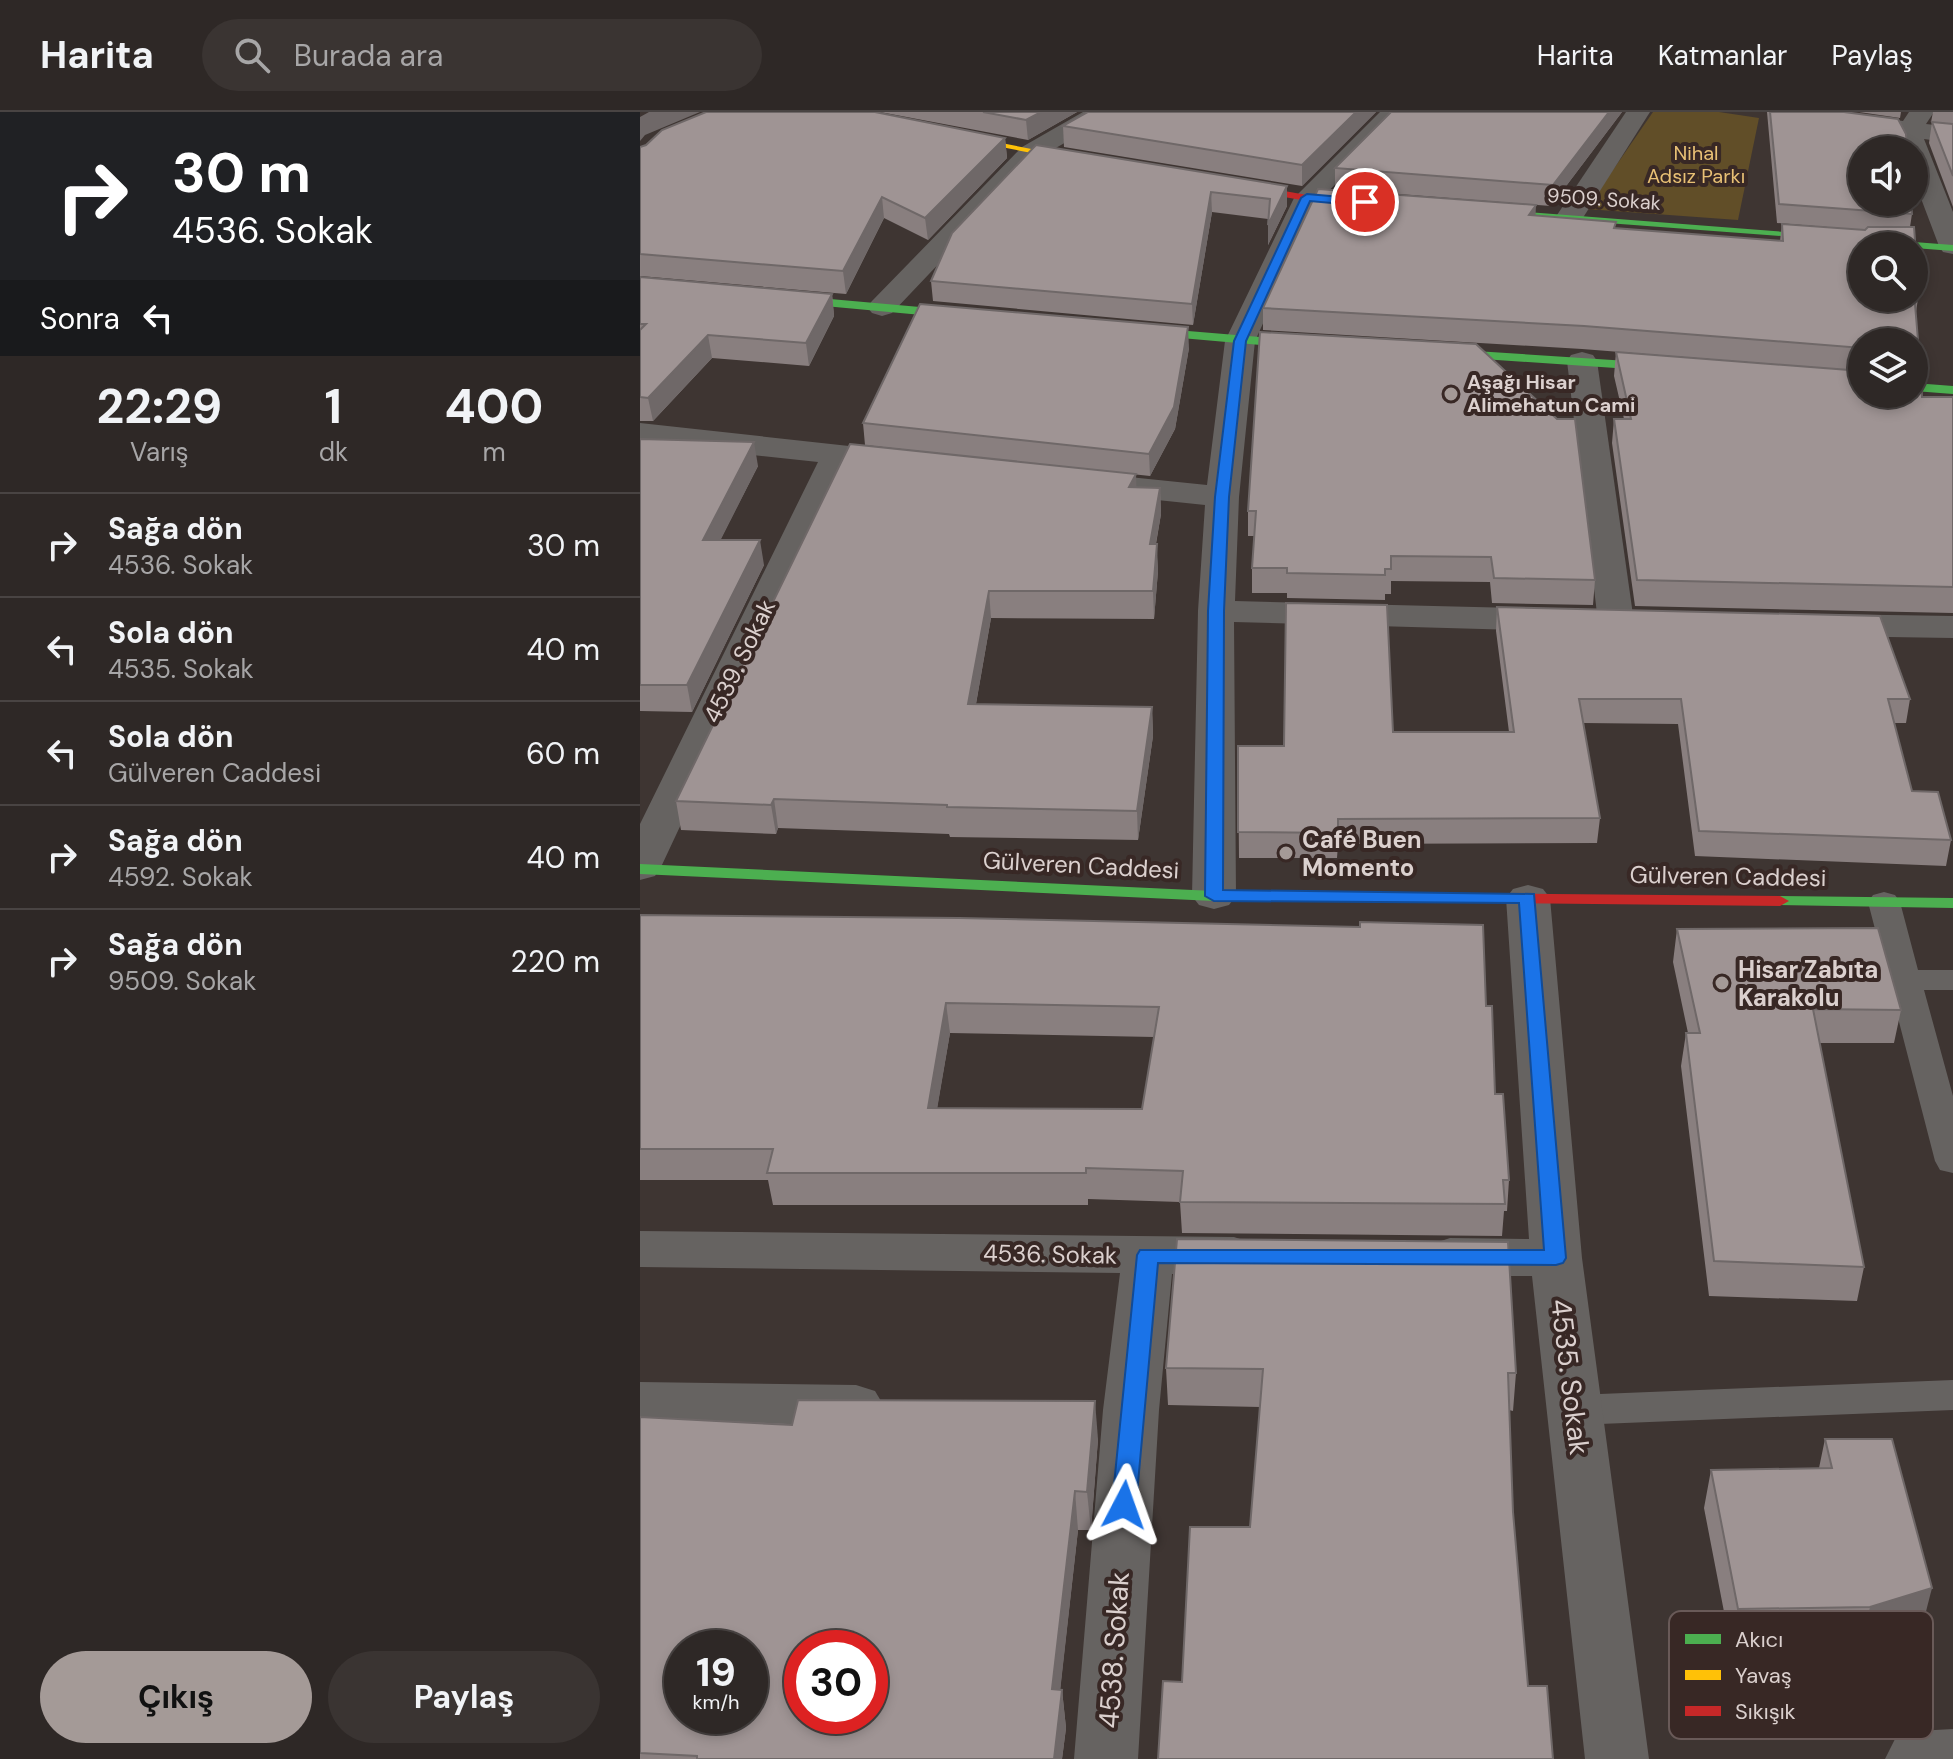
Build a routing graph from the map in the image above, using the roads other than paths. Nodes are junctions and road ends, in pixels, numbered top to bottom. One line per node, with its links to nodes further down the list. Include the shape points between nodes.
1 (826, 112): 8 (street)
2 (1101, 112): 8 (street)
3 (1394, 112): 11 (street)
4 (1638, 112): 14 (street)
5 (1780, 112): 6 (street)
6 (1915, 122): 7 (street); 15 (street)
7 (1953, 135)
8 (1031, 152): 9 (street); 17 (street)
9 (1107, 164)
10 (1215, 182): 11 (street)
11 (1307, 198): 12 (street); 20 (street)
12 (1384, 204)
13 (1461, 210): 14 (street, 9509. Sokak)
14 (1569, 218): 15 (street, 9509. Sokak)
15 (1953, 247)
16 (761, 297): 17 (street)
17 (882, 307): 18 (street)
18 (991, 317)
19 (1115, 329): 20 (street)
20 (1240, 341): 21 (street); 31 (street)
21 (1333, 347)
22 (1411, 351): 23 (street)
23 (1582, 361): 24 (street); 32 (street, via 1631,622)
24 (1691, 369)
25 (1928, 388): 26 (street)
26 (1953, 390)
27 (640, 433): 28 (street)
28 (838, 454): 29 (street); 35 (street, 4539. Sokak)
29 (930, 465)
30 (1068, 480): 31 (street)
31 (1222, 497): 32 (street)
32 (1216, 611): 36 (street)
33 (1784, 625): 34 (street)
34 (1953, 627)
35 (640, 868): 36 (street, Gülveren Caddesi)
36 (1214, 896): 37 (street, Gülveren Caddesi)
37 (1528, 898): 38 (street, Gülveren Caddesi); 47 (street, 4535. Sokak)
38 (1884, 902): 39 (street, Gülveren Caddesi); 40 (lane)
39 (1953, 903)
40 (1905, 980): 41 (lane); 42 (lane)
41 (1953, 980)
42 (1953, 1161)
43 (640, 1249): 44 (street, 4536. Sokak)
44 (1148, 1255): 45 (street, 4536. Sokak); 53 (street, 4538. Sokak, via 1107,1410)
45 (1273, 1256)
46 (1399, 1257): 47 (street)
47 (1556, 1258): 51 (street, 4535. Sokak)
48 (1953, 1395): 51 (lane)
49 (640, 1403): 50 (street)
50 (909, 1407)
51 (1575, 1410): 54 (street, 4535. Sokak)
52 (1953, 1757): 55 (street)
53 (1106, 1759)
54 (1617, 1759)
55 (1917, 1759)

